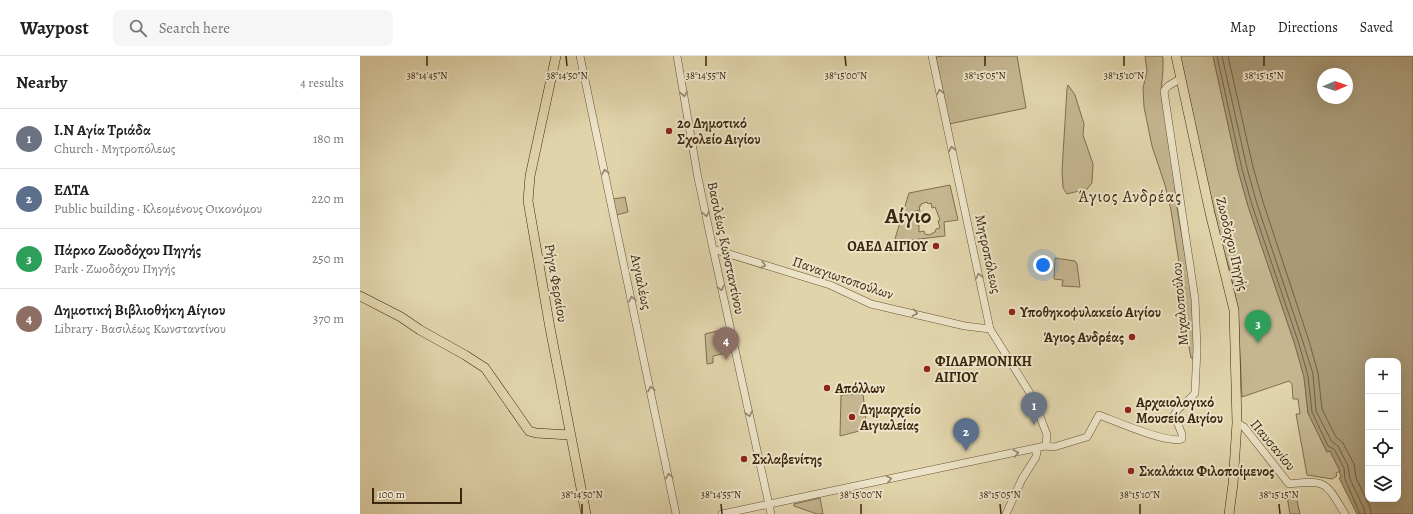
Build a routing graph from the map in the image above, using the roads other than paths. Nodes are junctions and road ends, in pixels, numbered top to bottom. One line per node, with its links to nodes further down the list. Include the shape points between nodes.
1 (556, 56): 11 (main road, Ρήγα Φεραίου, via 530,176 528,201)
2 (580, 56): 16 (street, Αιγιαλέως, one-way to 2)
3 (677, 56): 7 (street, Βασιλέως Κωνσταντίνου, one-way to 7)
4 (932, 56): 9 (street, Μητροπόλεως, one-way to 4)
5 (1176, 56): 6 (main road, Ζωοδόχου Πηγής)
6 (1180, 79): 10 (main road, Ζωοδόχου Πηγής, via 1234,310); 12 (street, Μιχαλοπούλου, via 1164,91 1196,299 1195,393 1174,415 1182,439 1140,432 1099,415 1087,437 1054,447)
7 (713, 249): 9 (street, Παναγιωτοπούλων, one-way to 9, via 830,285 871,304); 14 (street, Βασιλέως Κωνσταντίνου, one-way to 14)
8 (360, 296): 11 (main road, via 401,317 485,368 530,431)
9 (990, 330): 12 (street, Μητροπόλεως, via 1033,398 1047,436)
10 (1237, 424): 20 (main road, Ζωοδόχου Πηγής); 21 (street, Παυσανίου, via 1244,427 1290,484 1310,482 1325,485)
11 (570, 435): 15 (main road, Ρήγα Φεραίου)
12 (1045, 446): 13 (street)
13 (1034, 449): 14 (street, one-way to 13); 19 (street, via 1037,452 1036,457 1022,479)
14 (769, 504): 17 (street); 18 (street, Βασιλέως Κωνσταντίνου)
15 (586, 514)
16 (676, 514)
17 (722, 514)
18 (771, 514)
19 (1006, 514)
20 (1229, 514)
21 (1345, 514)

